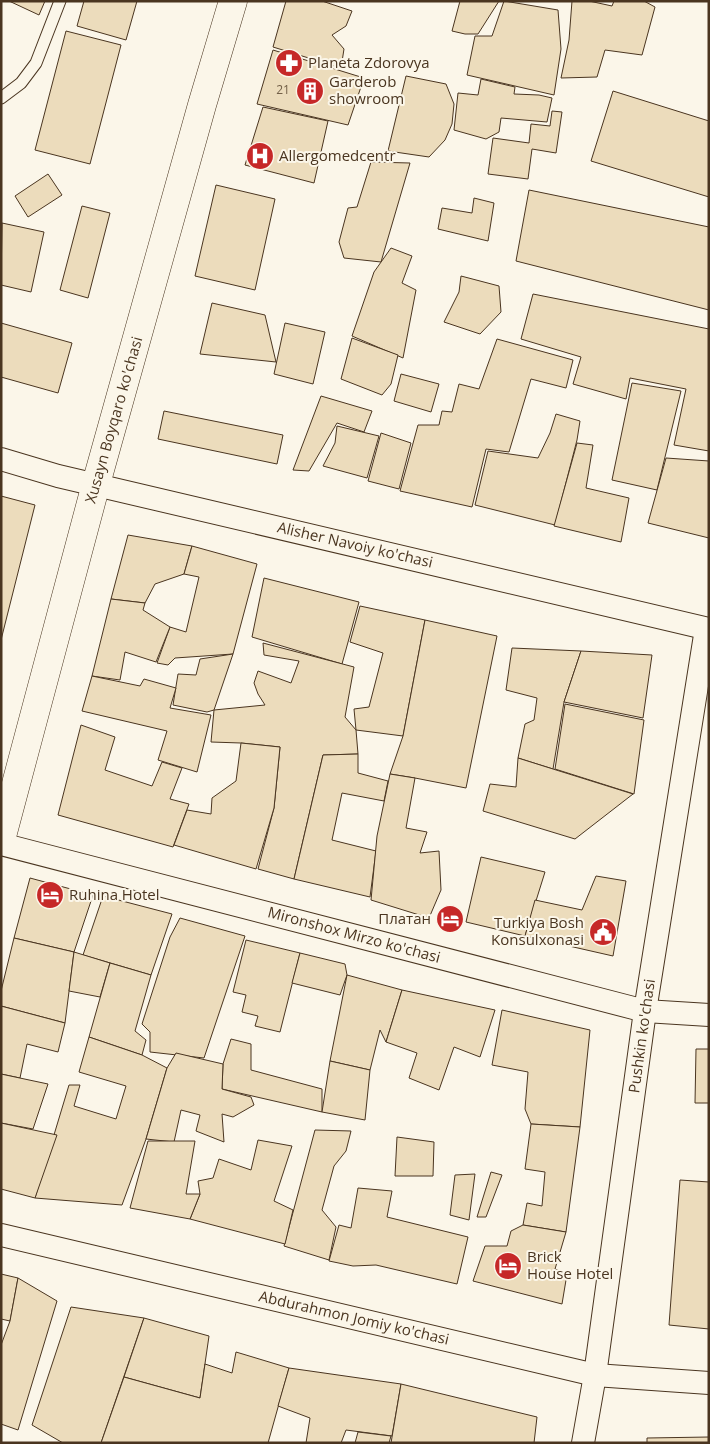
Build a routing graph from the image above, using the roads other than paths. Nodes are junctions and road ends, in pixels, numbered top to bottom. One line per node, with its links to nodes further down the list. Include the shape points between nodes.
1 (60, 1): 3 (lane, via 36,64 21,83)
2 (233, 1): 5 (main road, Xusayn Boyqaro ko'chasi)
3 (1, 98)
4 (1, 459): 5 (street, Alisher Navoiy ko'chasi)
5 (96, 484): 6 (street, Alisher Navoiy ko'chasi); 7 (main road, Xusayn Boyqaro ko'chasi)
6 (707, 629): 8 (street, Pushkin ko'chasi)
7 (1, 842): 8 (street, Mironshox Mirzo ko'chasi)
8 (645, 1010): 9 (street, Mironshox Mirzo ko'chasi); 11 (street, Pushkin ko'chasi)
9 (709, 1015)
10 (1, 1234): 11 (street, Abdurahmon Jomiy ko'chasi)
11 (595, 1375): 12 (street, Abdurahmon Jomiy ko'chasi); 13 (street, Pushkin ko'chasi)
12 (709, 1383)
13 (583, 1443)

